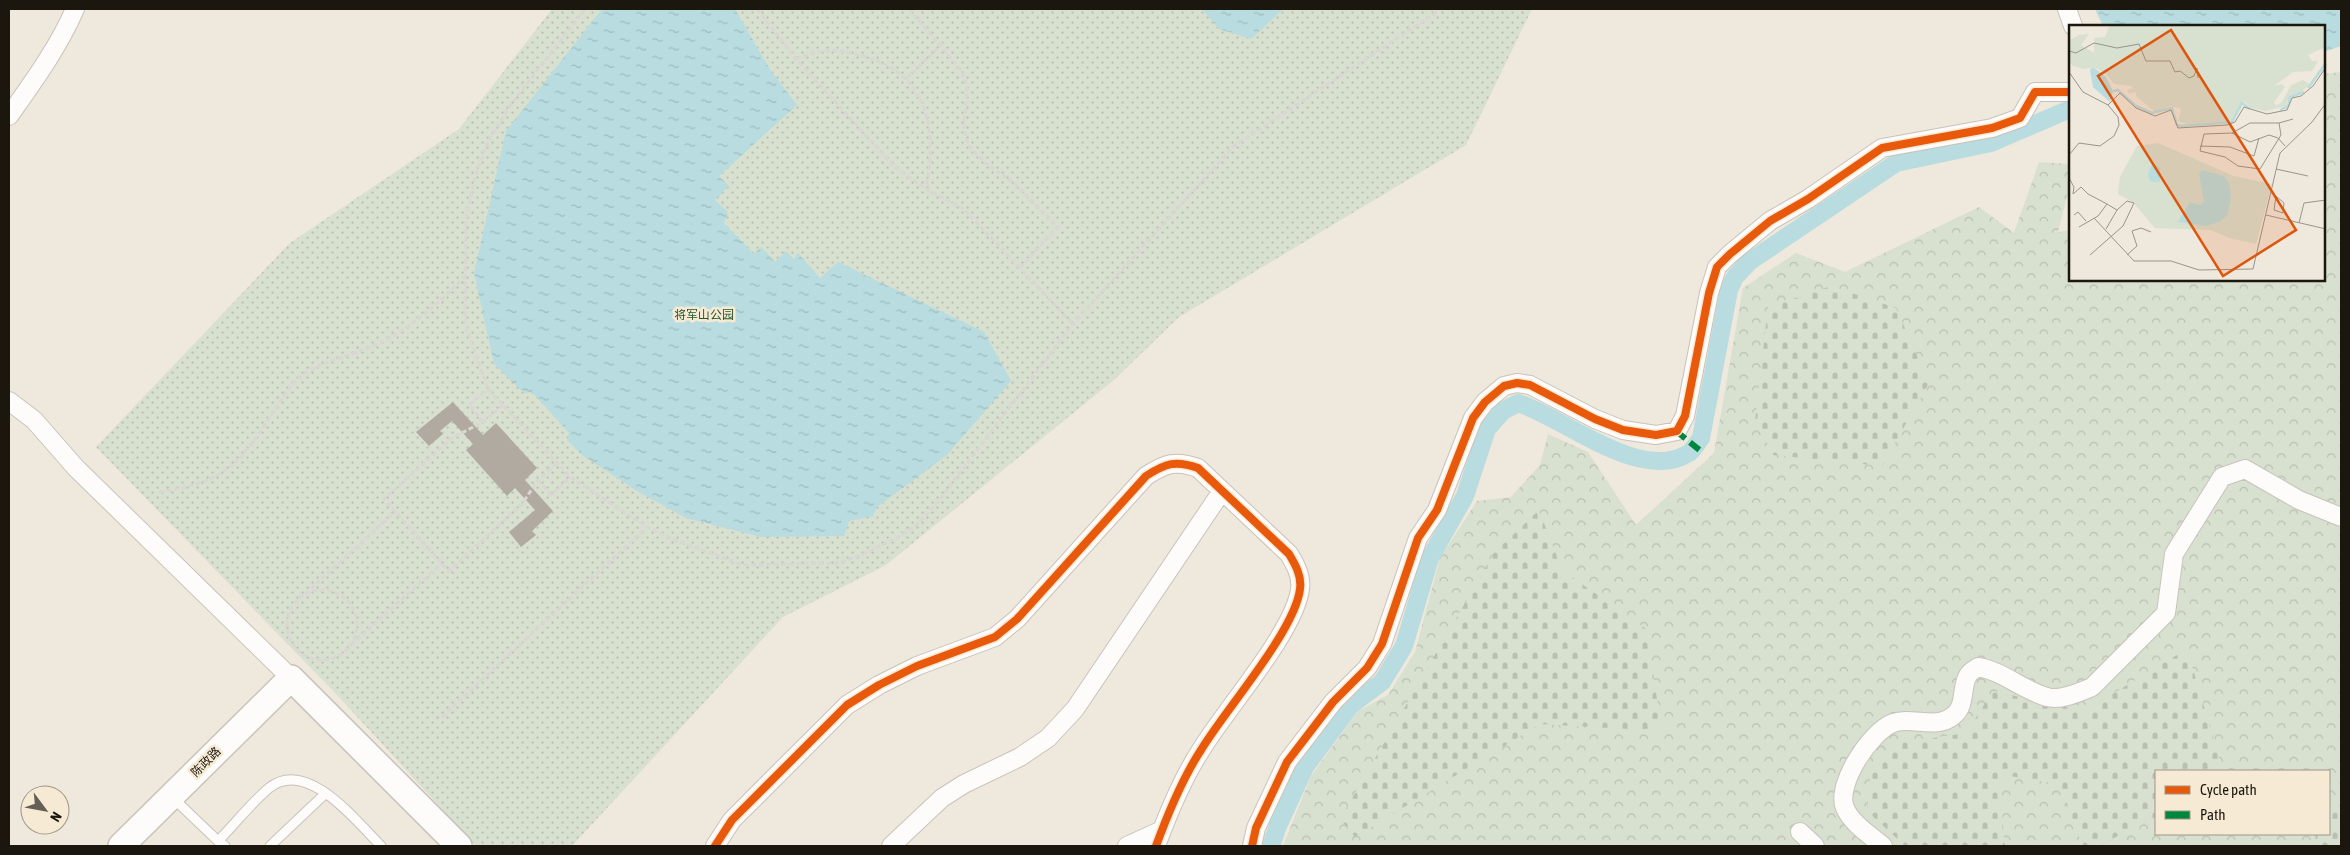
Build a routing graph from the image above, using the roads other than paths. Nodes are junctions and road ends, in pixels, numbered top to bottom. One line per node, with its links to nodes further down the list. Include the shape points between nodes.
1 (75, 9): 5 (street, via 39,74)
2 (2067, 9): 3 (street)
3 (2073, 25)
4 (2069, 92): 22 (street, via 2035,92 2020,118 1992,128 1882,148 1770,221 1730,254 1717,266 1685,416 1677,430 1656,435 1623,430 1530,385 1517,383 1504,386 1485,402 1473,418 1437,510 1418,538 1382,644 1367,668 1333,702 1287,762 1256,828)
5 (9, 116)
6 (9, 401): 9 (street, via 34,420 76,468)
7 (1222, 491): 13 (street, via 1289,554 1298,570 1300,588 1295,608 1274,644 1199,752); 19 (street, via 1198,468 1183,463 1164,465 1146,476 1017,619 995,637 917,666 847,705 732,820); 20 (street, via 1075,709 1048,738 1020,757 942,798)
8 (2341, 517): 24 (street, via 2299,500 2245,469 2222,478 2174,554 2166,613 2092,687 2078,693 2048,697 1978,667 1968,674 1961,706 1953,716 1939,722 1895,722 1881,729 1858,755 1846,786 1844,806 1852,819)
9 (291, 678): 11 (street, 陈政路); 18 (street)
10 (326, 793): 14 (lane, via 308,781 291,779 270,786); 16 (lane); 17 (lane)
11 (171, 796): 14 (lane); 15 (street, 陈政路)
12 (1800, 832): 23 (street)
13 (1159, 838): 21 (street)
14 (221, 844)
15 (121, 846)
16 (270, 846)
17 (382, 846)
18 (459, 846)
19 (715, 846)
20 (891, 846)
21 (1127, 846)
22 (1252, 846)
23 (1815, 846)
24 (1883, 846)

